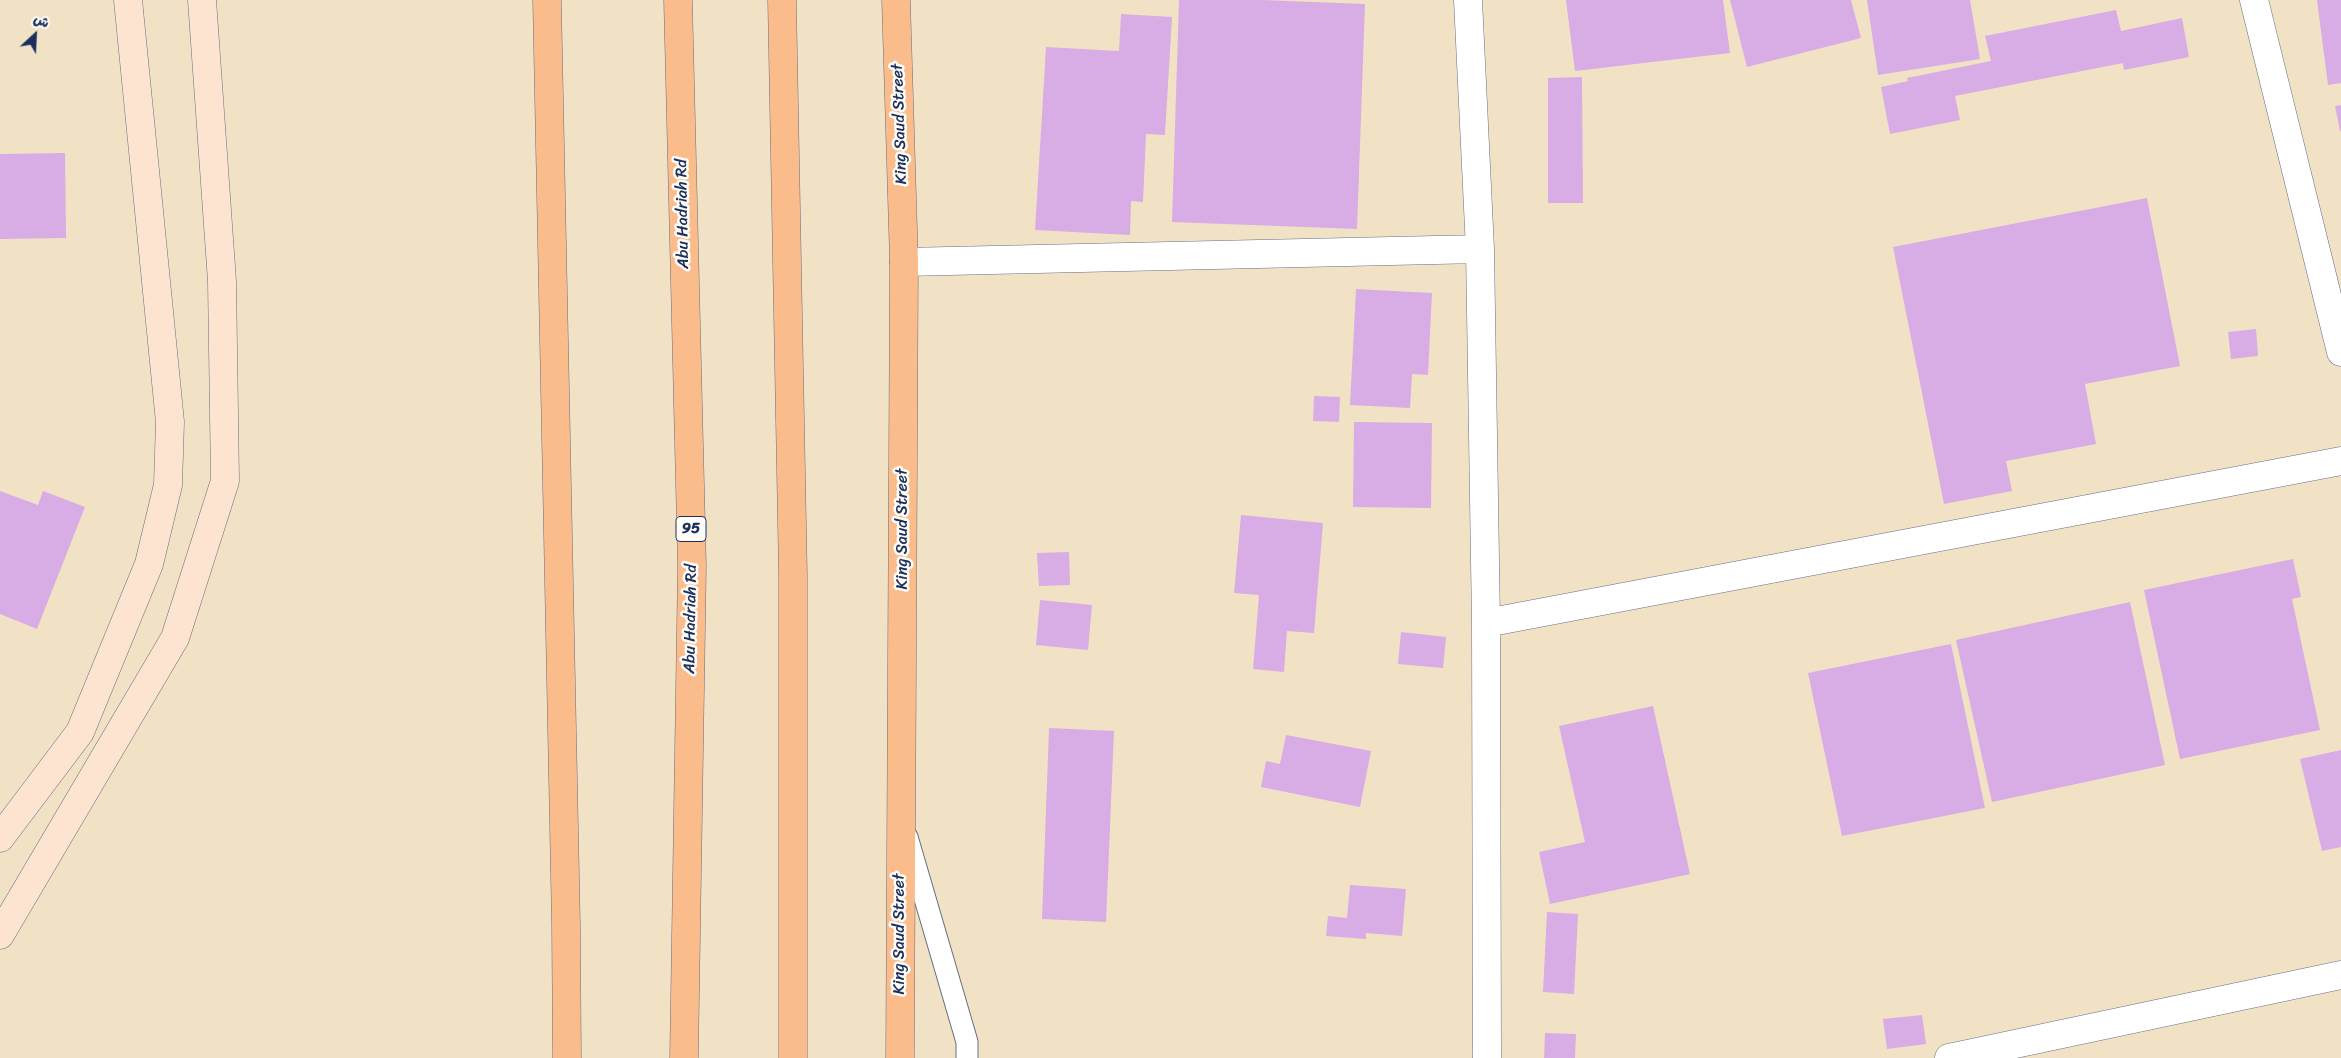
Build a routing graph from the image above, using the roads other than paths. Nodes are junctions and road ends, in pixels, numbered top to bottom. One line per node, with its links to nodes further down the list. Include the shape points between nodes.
1 (128, 0): 15 (street, via 170,422 168,485 149,564 80,732)
2 (202, 0): 16 (street, via 222,281 225,481 175,638)
3 (547, 0): 18 (main road)
4 (678, 0): 19 (main road, Abu Hadriah Rd / 95, via 692,566)
5 (782, 0): 20 (main road, via 792,576)
6 (896, 0): 10 (main road, King Saud Street)
7 (1468, 0): 9 (street)
8 (2254, 0): 11 (street)
9 (1480, 249): 10 (street); 13 (street)
10 (904, 262): 14 (main road, King Saud Street)
11 (2341, 352)
12 (2341, 460): 13 (street)
13 (1486, 623): 23 (street)
14 (901, 817): 21 (main road, King Saud Street); 22 (lane, via 968,1042)
15 (0, 838)
16 (0, 934)
17 (2341, 975): 24 (street)
18 (567, 1058)
19 (684, 1058)
20 (793, 1058)
21 (900, 1058)
22 (967, 1058)
23 (1488, 1058)
24 (1948, 1058)

